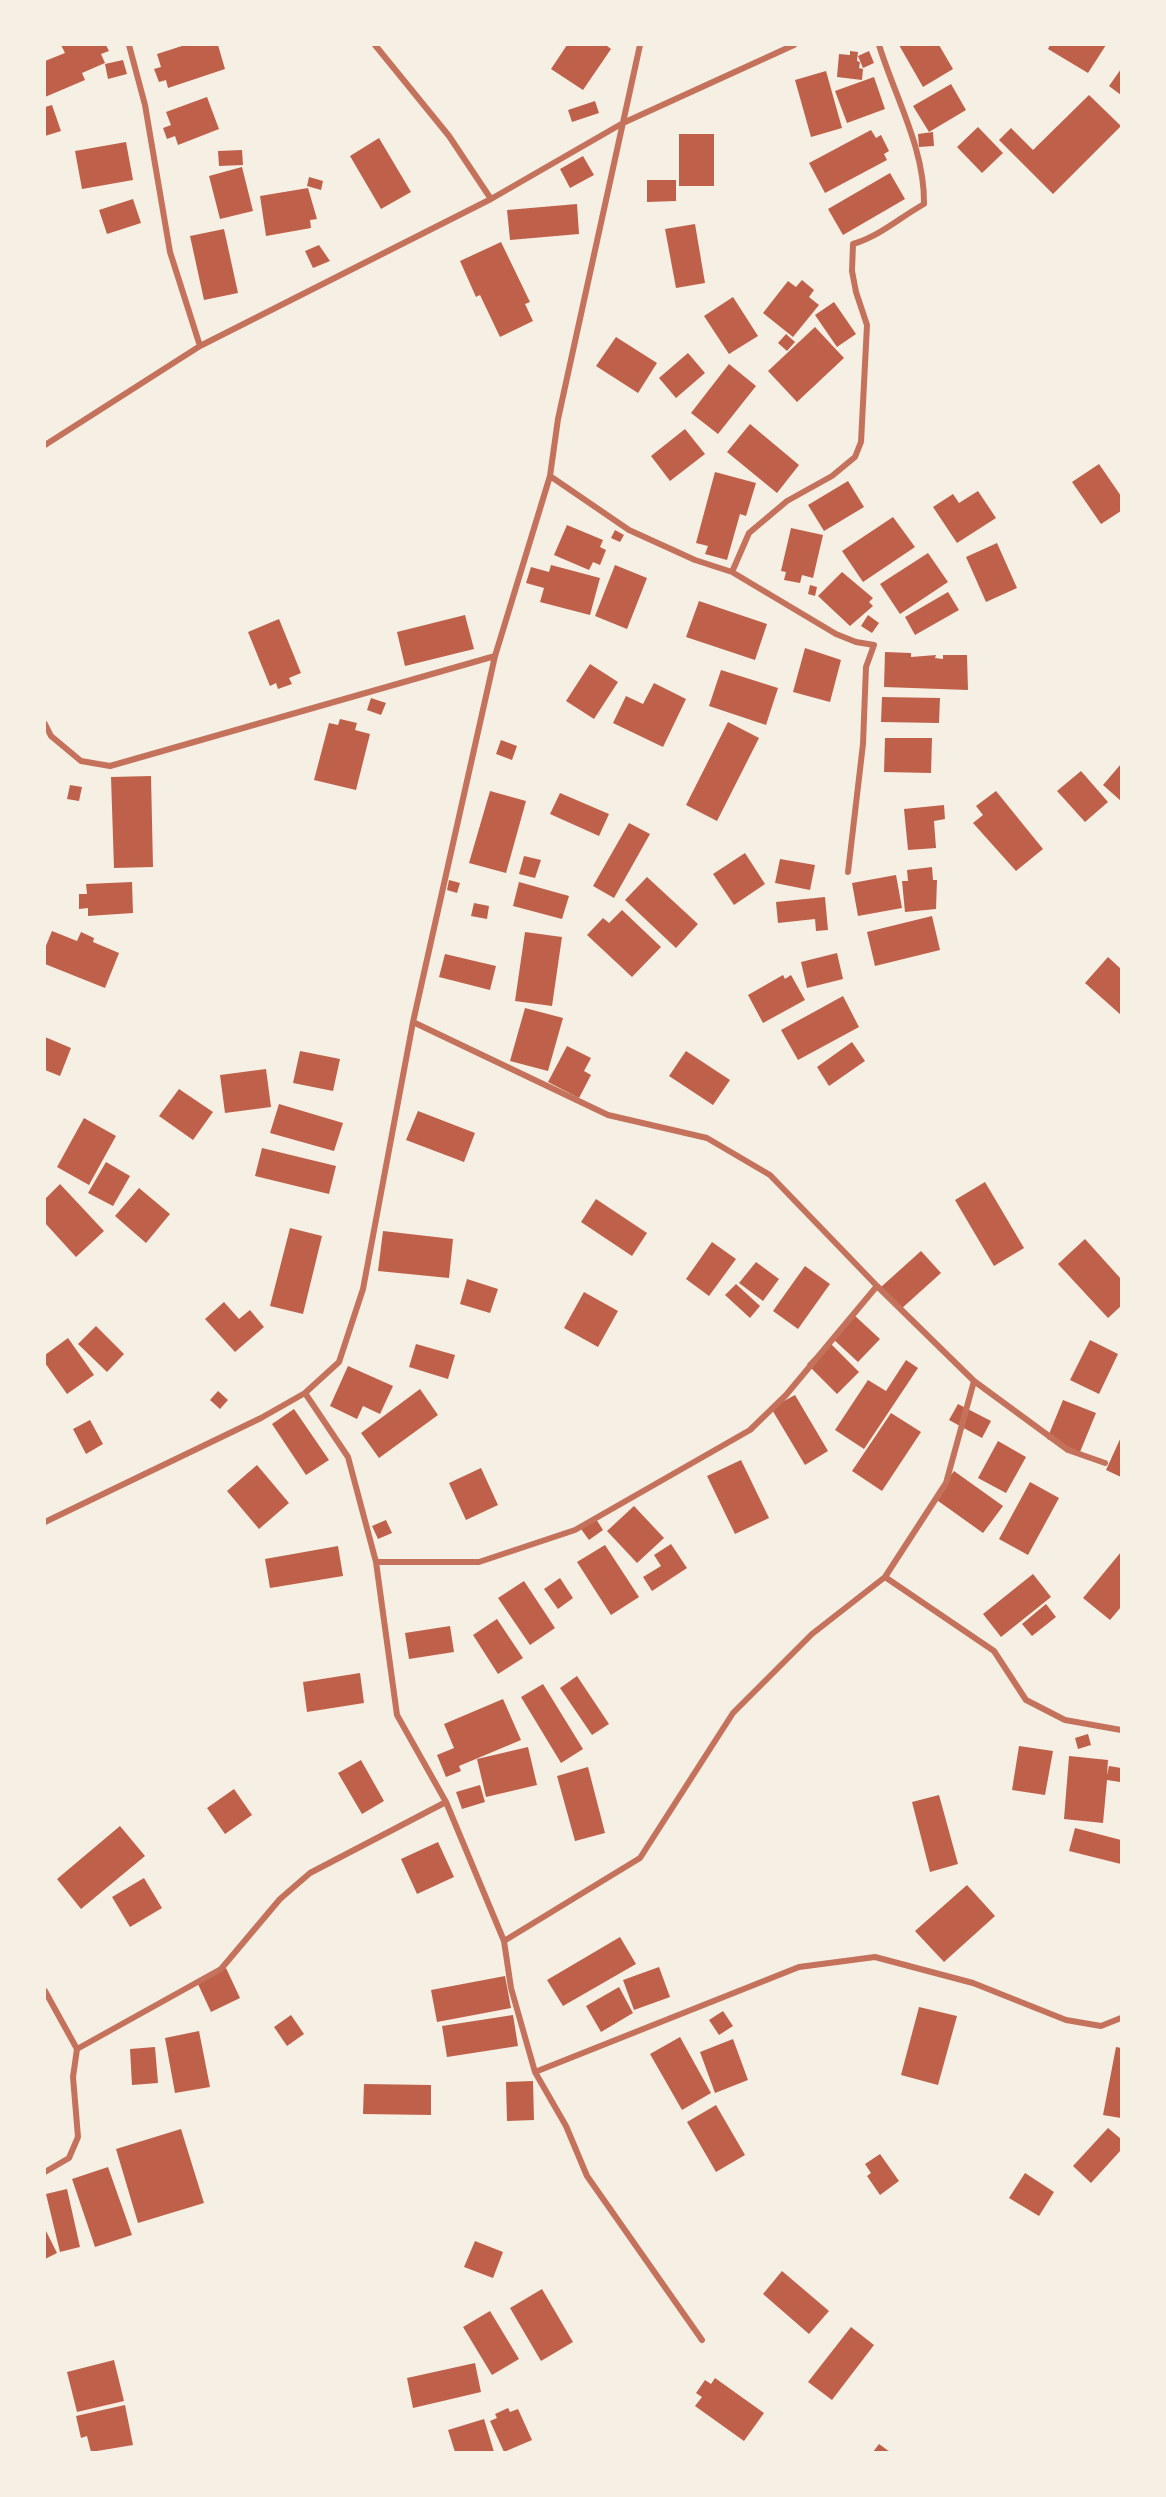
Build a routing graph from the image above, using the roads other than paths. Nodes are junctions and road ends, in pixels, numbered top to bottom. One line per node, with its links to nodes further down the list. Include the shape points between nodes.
1 (129, 45): 8 (street, via 145,105 170,252)
2 (375, 45): 7 (street, via 449,136)
3 (640, 45): 6 (street)
4 (794, 45): 6 (street)
5 (879, 45): 11 (street, via 924,181 924,204 875,237 853,244 852,271 867,325 861,442 855,458 786,501 749,533)
6 (623, 123): 7 (street); 10 (street, via 558,419)
7 (490, 199): 8 (street)
8 (200, 346): 9 (street)
9 (45, 445)
10 (550, 476): 11 (street, via 629,530 694,560); 12 (street)
11 (732, 572): 14 (street, via 836,634 874,645 866,667 863,744)
12 (495, 656): 13 (street, via 111,766 81,761 51,736); 15 (street)
13 (45, 724)
14 (848, 872)
15 (413, 1022): 16 (street, via 608,1115 707,1138 770,1175); 18 (street, via 363,1289 349,1338 339,1362)
16 (877, 1286): 17 (street); 21 (street, via 786,1395 750,1430 575,1530 479,1562)
17 (974, 1381): 19 (street, via 1068,1450); 22 (street, via 946,1483)
18 (305, 1393): 20 (street); 21 (street, via 348,1457)
19 (1105, 1463)
20 (45, 1522)
21 (376, 1562): 24 (street, via 397,1715)
22 (885, 1577): 23 (street, via 994,1651 1026,1700 1065,1720); 25 (street, via 812,1634 734,1713 640,1858)
23 (1121, 1730)
24 (446, 1802): 25 (street); 28 (street, via 310,1873 280,1899 221,1969)
25 (504, 1941): 29 (street, via 511,1988)
26 (45, 1991): 28 (street)
27 (1121, 2018): 29 (street, via 1101,2026 1066,2020 973,1983 875,1957 799,1967)
28 (76, 2049): 30 (street, via 73,2077 78,2137 69,2158)
29 (535, 2072): 31 (street, via 566,2126 587,2176)
30 (45, 2172)
31 (702, 2340)

